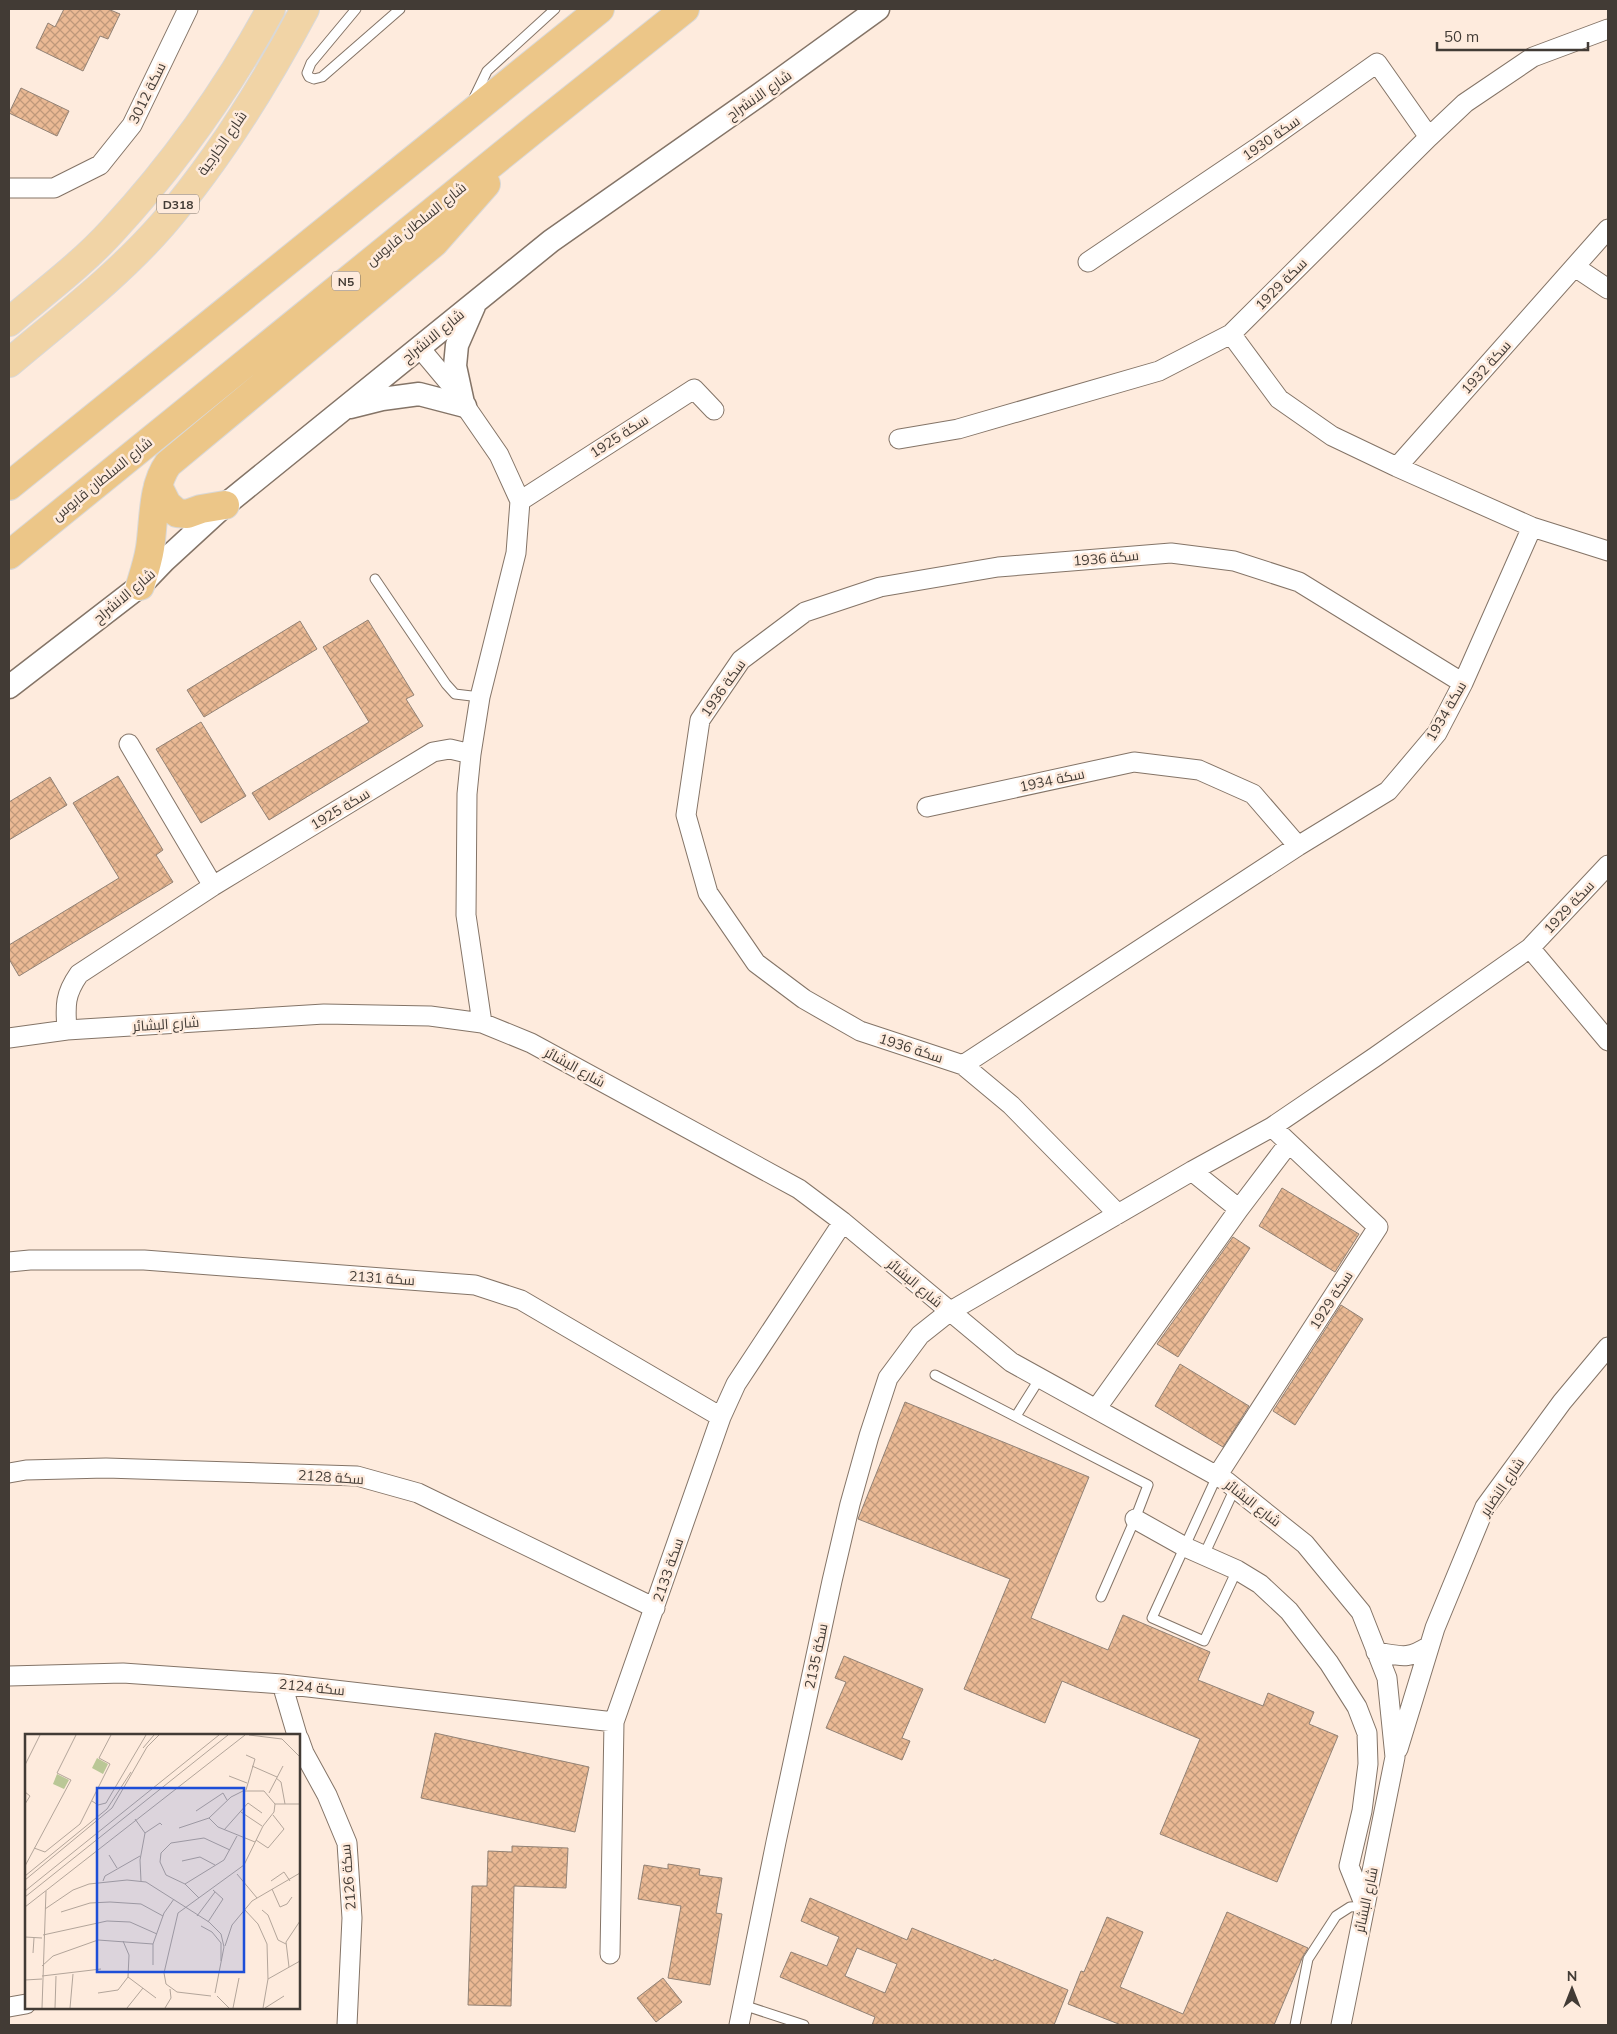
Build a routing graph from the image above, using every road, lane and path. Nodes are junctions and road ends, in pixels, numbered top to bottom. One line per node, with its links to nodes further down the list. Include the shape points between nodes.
1 (188, 9): 14 (street, سكة 3012, via 132,125 100,165 54,188)
2 (271, 9): 18 (main road, شارع الخارجية / D318, via 191,138 111,232)
3 (305, 9): 25 (main road, شارع الخارجية / D318, via 279,59 243,115 163,224 117,270)
4 (356, 9): 5 (lane, via 311,63 307,73 309,77 322,77)
5 (400, 9)
6 (555, 9): 11 (lane, via 487,71)
7 (600, 9): 11 (highway)
8 (685, 9): 12 (highway, شارع السلطان قابوس / N5)
9 (878, 9): 20 (street, شارع الانشراح, via 551,242)
10 (1608, 29): 13 (street, سكة 1929, via 1533,57 1465,103)
11 (466, 117): 31 (highway)
12 (536, 126): 32 (highway, via 434,243 168,464); 37 (highway, شارع السلطان قابوس / N5)
13 (1429, 137): 16 (street, سكة 1930, via 1377,62); 23 (street, سكة 1929)
14 (9, 188)
15 (1608, 229): 17 (street, سكة 1932)
16 (1088, 262)
17 (1575, 267): 19 (street); 30 (street, سكة 1932)
18 (66, 274): 21 (street); 22 (main road, شارع الخارجية / D318)
19 (1608, 289)
20 (475, 302): 24 (street, شارع الانشراح); 26 (street, via 463,328 455,366)
21 (9, 306)
22 (9, 322)
23 (1231, 334): 29 (street, سكة 1929, via 1159,371 958,429); 30 (street, via 1279,399 1332,436)
24 (419, 347): 26 (street); 27 (street, شارع الانشراح)
25 (9, 364)
26 (464, 404): 27 (street, via 418,394); 33 (street, via 500,455)
27 (342, 409): 34 (street, شارع الانشراح)
28 (714, 410): 33 (street, سكة 1925, via 694,389)
29 (900, 439)
30 (1397, 467): 35 (street)
31 (9, 486)
32 (158, 486): 34 (highway, via 166,504 177,513 187,514); 39 (highway, via 150,550)
33 (520, 501): 42 (street, via 516,553)
34 (225, 505): 39 (street, شارع الانشراح)
35 (1532, 527): 36 (street); 40 (street, سكة 1934)
36 (1608, 551)
37 (9, 554)
38 (375, 579): 42 (lane, via 455,694)
39 (140, 586): 41 (street, شارع الانشراح)
40 (1464, 683): 46 (street, سكة 1934, via 1437,732 1388,791); 54 (street, سكة 1936, via 1299,582 1234,561 1171,553 998,567 880,587 805,612 741,660 700,720 686,815 708,893 756,964 804,999 860,1031)
41 (9, 687)
42 (480, 697): 44 (street)
43 (129, 744): 48 (street)
44 (471, 754): 48 (street, سكة 1925, via 450,749 433,752); 50 (street, via 467,794 466,915)
45 (927, 807): 46 (street, سكة 1934, via 1134,762 1199,770 1253,794)
46 (1298, 846): 54 (street, سكة 1934)
47 (1608, 865): 49 (street, سكة 1929)
48 (214, 886): 51 (street, سكة 1925, via 79,974 69,989)
49 (1530, 948): 53 (street); 55 (street, سكة 1929)
50 (482, 1023): 51 (street, شارع البشائر, via 430,1016 324,1014); 60 (street, شارع البشائر, via 531,1043 799,1189)
51 (67, 1030): 52 (street, شارع البشائر)
52 (9, 1038)
53 (1608, 1041)
54 (963, 1065): 59 (street, سكة 1936, via 1011,1105)
55 (1272, 1127): 56 (street, سكة 1929); 57 (street, سكة 1929)
56 (1289, 1143): 58 (street); 70 (street, سكة 1929, via 1378,1227)
57 (1192, 1171): 58 (street); 59 (street, سكة 1929)
58 (1239, 1209): 66 (street)
59 (1118, 1214): 62 (street, سكة 1929)
60 (843, 1222): 62 (street, شارع البشائر); 68 (street, سكة 2133, via 736,1384)
61 (9, 1262): 68 (street, سكة 2131, via 144,1260 475,1285 521,1300)
62 (949, 1312): 65 (street, شارع البشائر, via 1011,1362); 89 (street, سكة 2135, via 920,1336 888,1378 869,1436 832,1580)
63 (1608, 1347): 78 (street, شارع النضاير, via 1562,1402 1485,1507)
64 (935, 1375): 67 (lane)
65 (1040, 1378): 66 (street, شارع البشائر); 67 (lane)
66 (1096, 1409): 70 (street, شارع البشائر)
67 (1016, 1416): 72 (lane, via 1148,1485)
68 (721, 1417): 77 (street, سكة 2133)
69 (9, 1473): 77 (street, سكة 2128, via 106,1468 357,1476 418,1493)
70 (1217, 1476): 71 (street, شارع البشائر); 73 (lane)
71 (1235, 1488): 74 (lane); 79 (street, شارع البشائر, via 1305,1544 1361,1612)
72 (1135, 1519): 73 (street); 76 (lane)
73 (1185, 1547): 74 (street); 75 (lane, via 1152,1618 1204,1640)
74 (1204, 1555): 75 (street)
75 (1237, 1570): 86 (street, via 1260,1584 1289,1611 1357,1706 1367,1733 1368,1764 1349,1866)
76 (1101, 1597)
77 (656, 1608): 82 (street, سكة 2133)
78 (1430, 1646): 79 (street, via 1414,1656); 85 (street, شارع النضاير)
79 (1376, 1652): 85 (street, شارع البشائر, via 1387,1678)
80 (9, 1676): 81 (street, سكة 2124, via 123,1673)
81 (282, 1684): 82 (street, سكة 2124); 83 (street, سكة 2126)
82 (614, 1722): 87 (street, سكة 2133)
83 (297, 1734)
84 (300, 1743): 91 (street, سكة 2126, via 347,1843 352,1918)
85 (1395, 1758): 86 (street, شارع البشائر)
86 (1365, 1906): 94 (lane, via 1350,1907 1336,1916 1308,1959); 95 (street, شارع البشائر)
87 (610, 1954)
88 (25, 2004): 90 (street)
89 (742, 2004): 92 (street, سكة 2135); 93 (lane)
90 (9, 2007)
91 (348, 2025)
92 (739, 2025)
93 (804, 2025)
94 (1295, 2025)
95 (1340, 2025)

